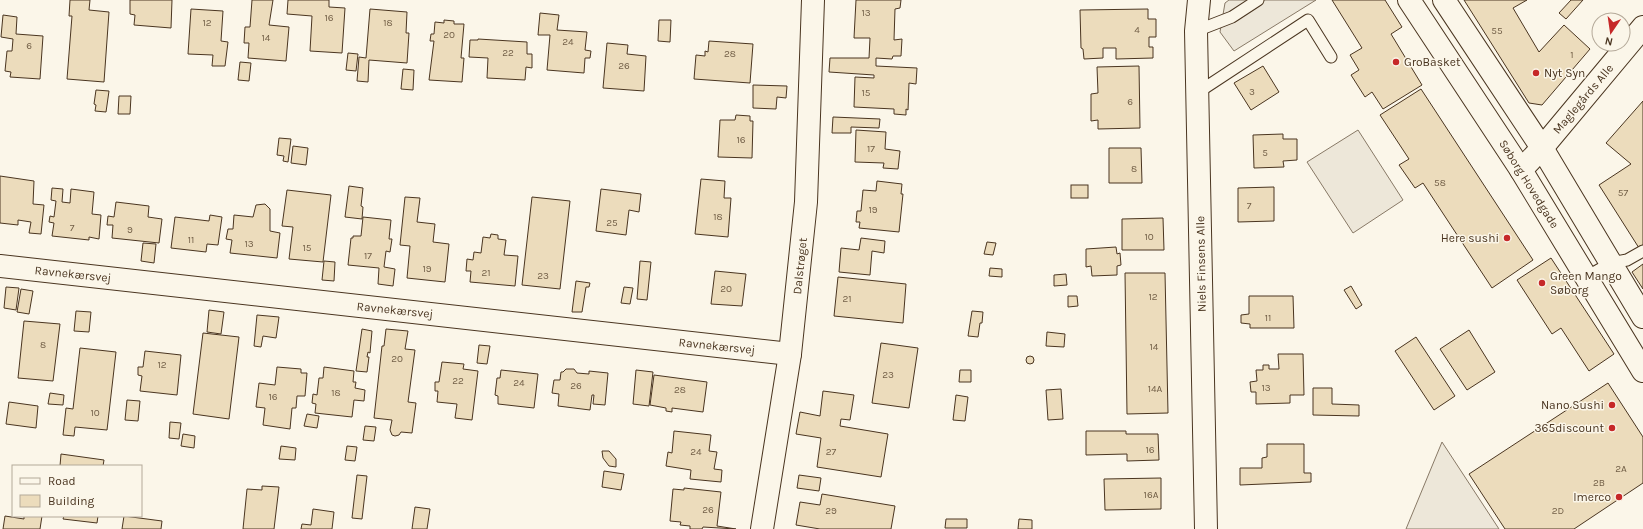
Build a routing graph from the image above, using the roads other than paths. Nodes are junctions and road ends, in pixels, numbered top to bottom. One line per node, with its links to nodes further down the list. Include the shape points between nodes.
1 (813, 0): 17 (street, Dalstrøget, via 806,202)
2 (1199, 0): 7 (street, Niels Finsens Alle)
3 (1258, 0): 7 (lane, via 1232,17)
4 (1409, 0): 11 (street, Søborg Hovedgade)
5 (1444, 0): 10 (street)
6 (1643, 27): 10 (street, Maglegårds Alle)
7 (1196, 31): 9 (street, Niels Finsens Alle)
8 (1331, 57): 9 (lane, via 1308,20)
9 (1197, 93): 20 (street, Niels Finsens Alle)
10 (1542, 148): 11 (street, Maglegårds Alle); 13 (street)
11 (1521, 170): 15 (street, Søborg Hovedgade)
12 (1643, 251): 13 (lane, via 1627,260)
13 (1611, 263): 15 (lane); 16 (street)
14 (0, 266): 17 (street, Ravnekærsvej)
15 (1586, 277): 18 (street, Søborg Hovedgade)
16 (1643, 317)
17 (790, 354): 19 (street, Dalstrøget)
18 (1643, 371)
19 (762, 529)
20 (1206, 529)

